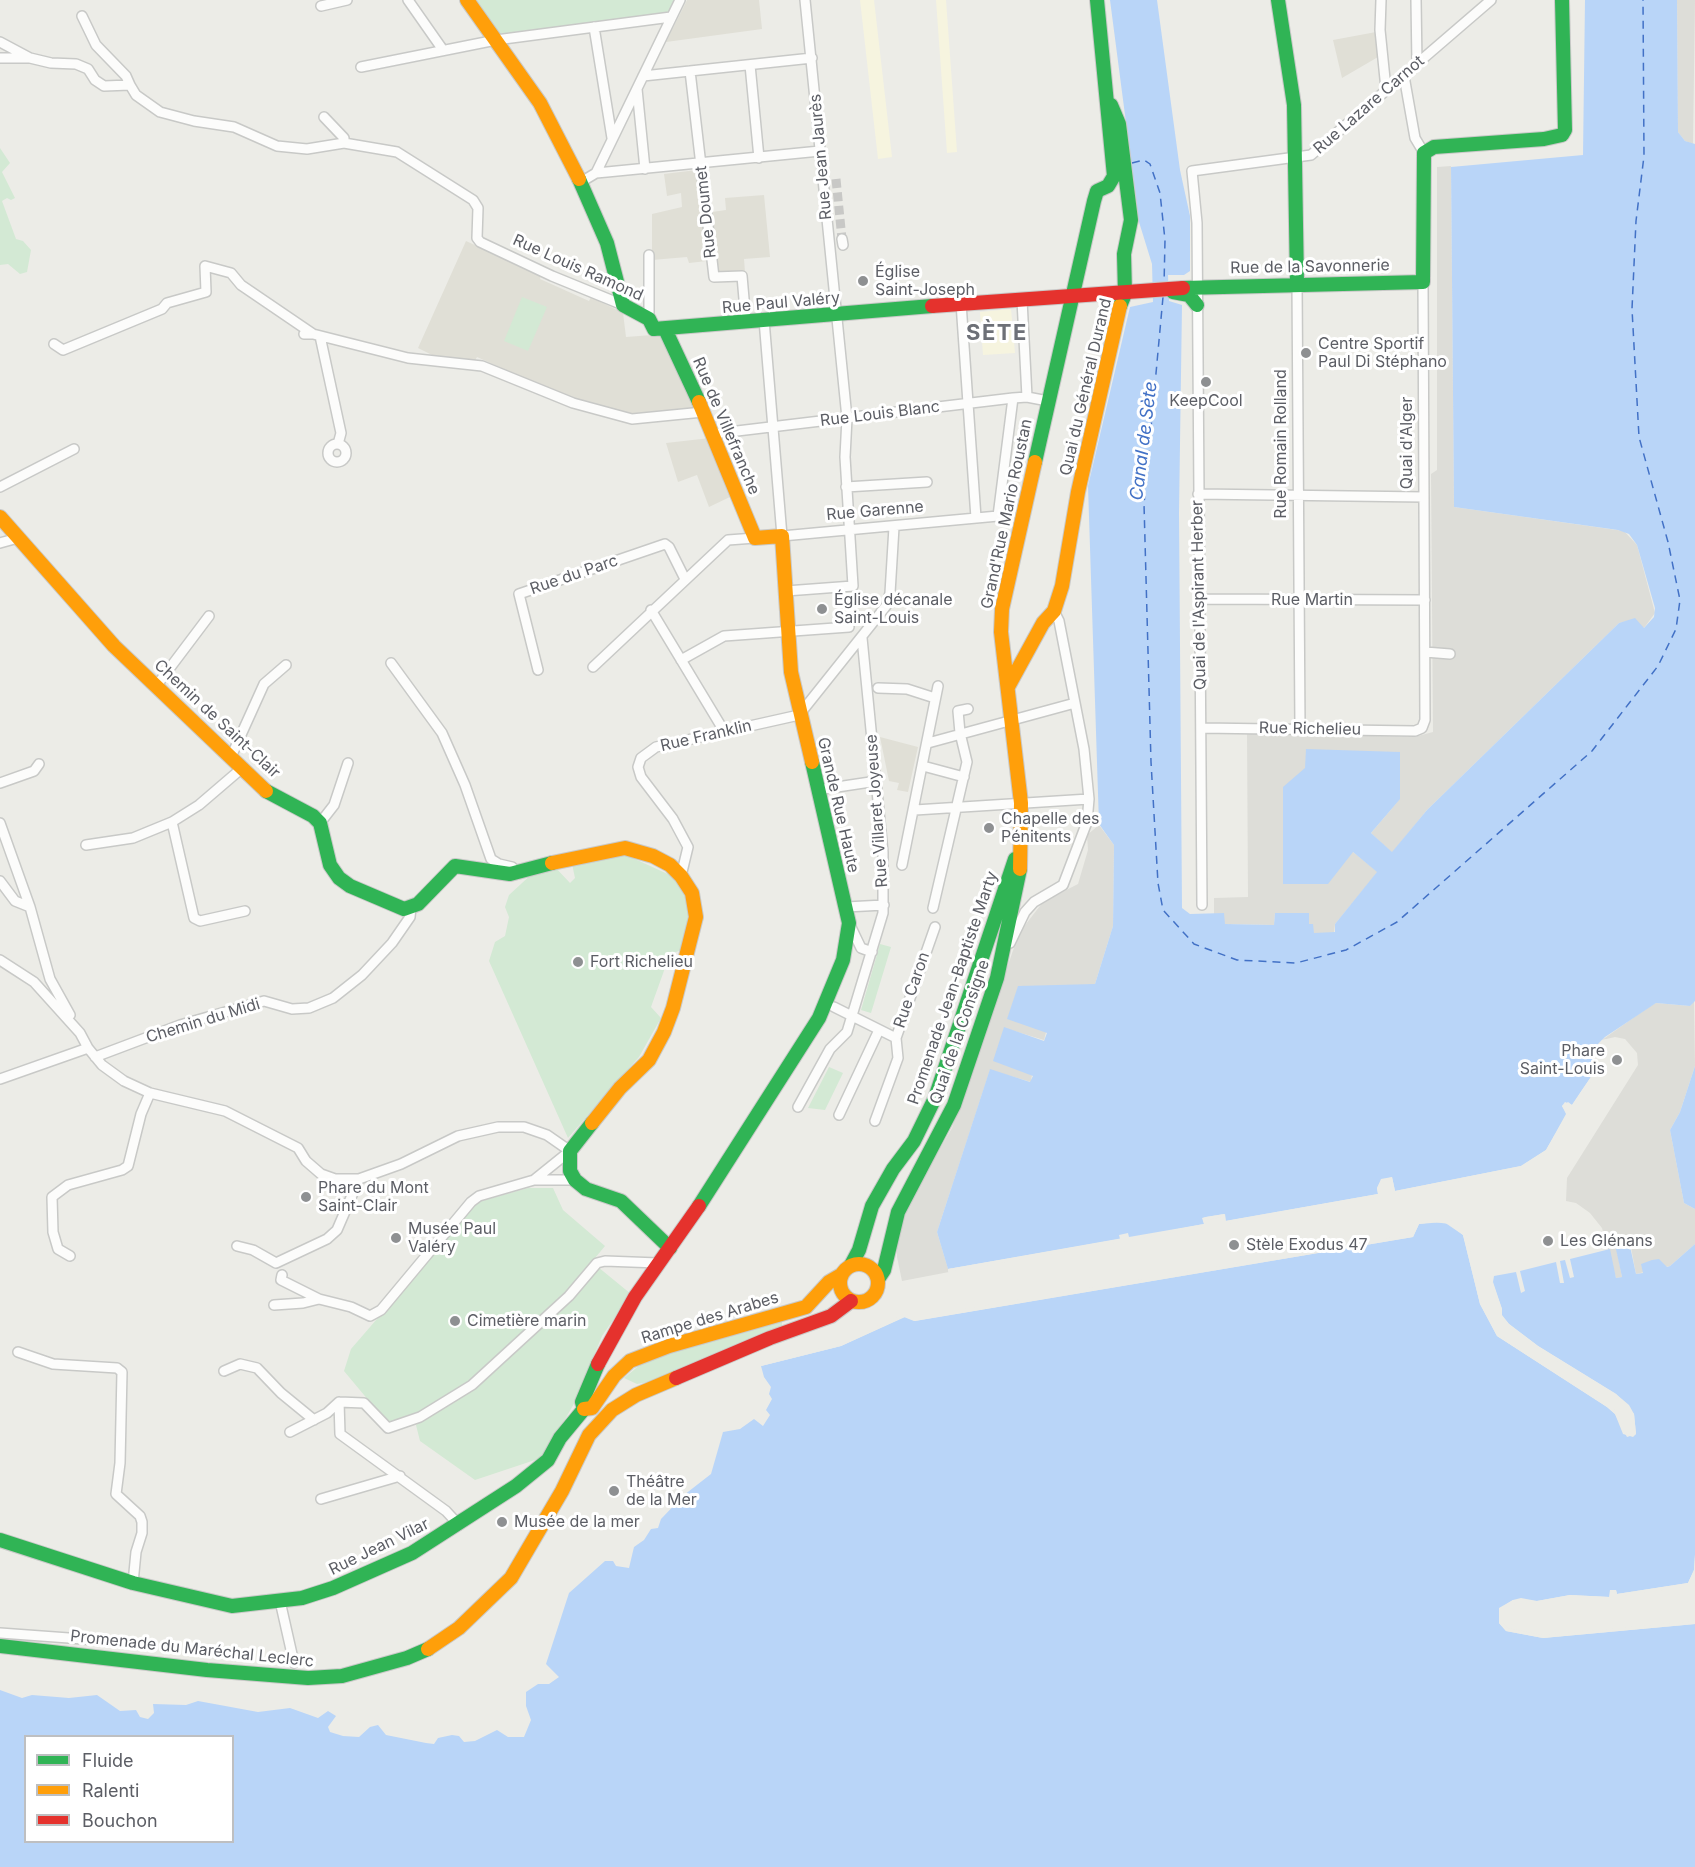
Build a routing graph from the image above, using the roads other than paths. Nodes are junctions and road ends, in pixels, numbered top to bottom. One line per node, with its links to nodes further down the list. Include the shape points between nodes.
1 (347, 0): 12 (street)
2 (408, 0): 18 (street)
3 (467, 0): 16 (main road)
4 (680, 0): 14 (street)
5 (805, 0): 21 (street, Rue Jean Jaurès)
6 (1097, 0): 31 (main road)
7 (1278, 0): 38 (main road, Rue Romain Rolland, via 1294,105)
8 (1381, 0): 30 (street)
9 (1416, 0): 23 (street)
10 (1491, 0): 23 (street, Rue Lazare Carnot)
11 (1562, 0): 36 (main road, via 1565,130 1556,138 1434,147)
12 (321, 6)
13 (82, 16): 28 (street, via 96,45)
14 (671, 17): 15 (street); 26 (street)
15 (594, 27): 16 (street); 33 (street)
16 (496, 40): 18 (street); 43 (main road, via 540,103)
17 (0, 42): 20 (street)
18 (443, 50): 24 (street)
19 (0, 58): 20 (street)
20 (30, 58): 28 (street, via 76,64 88,69 104,87)
21 (812, 58): 22 (street); 35 (street, Rue Jean Jaurès)
22 (750, 64): 25 (street); 37 (street)
23 (1416, 64): 27 (street, Rue Lazare Carnot)
24 (361, 67)
25 (690, 71): 26 (street); 39 (street, Rue Doumet)
26 (644, 76): 29 (street)
27 (1404, 76): 30 (street, Rue Lazare Carnot); 36 (street, via 1414,138)
28 (130, 85): 34 (street, via 136,95 160,112 234,127 277,146 307,149)
29 (637, 89): 33 (street); 40 (street)
30 (1386, 89): 38 (street, Rue Lazare Carnot, via 1311,155)
31 (1108, 98): 49 (main road, Quai du Général Durand, via 1119,124 1131,220 1124,254); 50 (main road, Grand'Rue Mario Roustan, via 1114,176 1112,182 1097,190)
32 (324, 117): 34 (street)
33 (612, 138): 42 (street)
34 (344, 140): 53 (street, Rue Louis Ramond, via 397,152 474,200 478,208 477,238 483,243)
35 (820, 151): 37 (street); 55 (street, Rue Jean Jaurès)
36 (1424, 153): 45 (main road, Quai d'Alger)
37 (759, 158): 39 (street)
38 (1295, 159): 41 (street, Rue Lazare Carnot); 46 (main road, Rue Romain Rolland)
39 (701, 163): 40 (street); 57 (street, Rue Doumet, via 714,278 742,276)
40 (645, 169): 42 (street)
41 (1192, 171): 47 (street, Quai de l'Aspirant Herber)
42 (596, 173): 43 (street)
43 (581, 182): 53 (main road, via 607,243)
44 (649, 255): 58 (street)
45 (1423, 282): 46 (main road, Rue de la Savonnerie); 76 (street, Quai d'Alger)
46 (1297, 283): 47 (main road, Rue de la Savonnerie); 75 (street, Rue Romain Rolland)
47 (1197, 286): 48 (main road, Rue de la Savonnerie); 54 (street, Quai de l'Aspirant Herber)
48 (1168, 291): 49 (main road, Rue Paul Valéry); 54 (main road, via 1189,295)
49 (1125, 294): 50 (main road, Rue Paul Valéry); 91 (main road, Quai du Général Durand, via 1078,492)
50 (1072, 297): 51 (main road, Rue Paul Valéry); 63 (main road, Grand'Rue Mario Roustan)
51 (1022, 300): 52 (main road, Rue Paul Valéry); 61 (street)
52 (961, 303): 55 (main road, Rue Paul Valéry); 64 (street)
53 (623, 305): 58 (main road, Rue Louis Ramond)
54 (1197, 305): 74 (street, Quai de l'Aspirant Herber)
55 (836, 315): 56 (main road, Rue Paul Valéry); 66 (street, Rue Jean Jaurès)
56 (764, 320): 57 (main road, Rue Paul Valéry); 67 (street, Grande Rue Haute)
57 (746, 322): 58 (main road, Rue Paul Valéry)
58 (656, 326): 65 (main road, Rue de Villefranche)
59 (312, 335): 60 (street, via 241,285 231,273 205,266 206,292 167,303 162,309 63,350); 65 (street, via 408,358 482,366 573,403 632,419); 69 (street, via 341,434)
60 (54, 344)
61 (1027, 397): 62 (street, Rue Louis Blanc); 63 (street, Rue Louis Blanc)
62 (1013, 398): 64 (street, Rue Louis Blanc); 78 (street, Rue Garenne, via 998,516)
63 (1048, 401): 103 (main road, Grand'Rue Mario Roustan, via 1002,609 1001,632)
64 (969, 403): 66 (street, Rue Louis Blanc); 78 (street)
65 (703, 412): 68 (main road, Rue de Villefranche)
66 (847, 418): 67 (street, Rue Louis Blanc); 73 (street, Rue Jean Jaurès)
67 (773, 427): 68 (street, Rue Louis Blanc); 81 (street, Grande Rue Haute)
68 (712, 434): 83 (main road, Rue de Villefranche)
69 (338, 444)
70 (74, 448): 72 (street)
71 (927, 482): 73 (street)
72 (0, 487)
73 (846, 487): 80 (street, Rue Jean Jaurès)
74 (1198, 494): 75 (street); 87 (street, Quai de l'Aspirant Herber)
75 (1298, 496): 76 (street); 88 (street, Rue Romain Rolland)
76 (1424, 497): 89 (street, Quai d'Alger)
77 (0, 517): 82 (main road, Chemin de Saint-Clair)
78 (976, 518): 79 (street, Rue Garenne)
79 (894, 527): 80 (street, Rue Garenne); 95 (street, via 888,601)
80 (849, 530): 81 (street, Rue Garenne); 86 (street, Rue Jean Jaurès, via 853,586)
81 (782, 536): 83 (main road, Rue Garenne); 86 (main road, Grande Rue Haute)
82 (18, 538): 84 (street); 104 (main road, Chemin de Saint-Clair, via 114,646)
83 (755, 538): 85 (street, via 728,540)
84 (0, 543)
85 (685, 579): 90 (street); 102 (street, Rue du Parc, via 665,544 519,594)
86 (786, 591): 94 (main road, Grande Rue Haute)
87 (1200, 599): 88 (street, Rue Martin); 112 (street, Quai de l'Aspirant Herber)
88 (1299, 600): 89 (street, Rue Martin); 113 (street, Rue Romain Rolland)
89 (1425, 600): 96 (street, Quai d'Alger)
90 (651, 610): 98 (street); 101 (street)
91 (1055, 614): 103 (main road, via 1043,623); 108 (street)
92 (209, 615): 104 (street)
93 (849, 627): 94 (street)
94 (790, 631): 98 (street, via 724,636); 110 (main road, Grande Rue Haute, via 791,672)
95 (862, 638): 110 (street); 124 (street, Rue Villaret Joyeuse)
96 (1425, 652): 97 (street); 114 (street, Quai d'Alger, via 1425,720)
97 (1450, 654)
98 (681, 660): 115 (street)
99 (391, 663): 137 (street, via 442,733 491,859)
100 (286, 665): 118 (street, via 264,684)
101 (593, 667)
102 (538, 670)
103 (1011, 670): 111 (main road)
104 (157, 685): 118 (main road, Chemin de Saint-Clair)
105 (938, 686): 107 (street)
106 (879, 688): 107 (street, via 907,689)
107 (935, 698): 117 (street)
108 (1075, 703): 111 (street); 127 (street)
109 (968, 709): 116 (street, via 958,711)
110 (799, 715): 115 (street, Rue Franklin); 126 (main road, Grande Rue Haute)
111 (1011, 720): 116 (street); 128 (main road)
112 (1201, 728): 113 (street, Rue Richelieu); 141 (street, Quai de l'Aspirant Herber)
113 (1300, 729): 114 (street, Rue Richelieu)
114 (1419, 730)
115 (724, 731): 138 (street, Rue Franklin, via 656,747 639,761 641,777 673,819 688,847)
116 (960, 733): 117 (street); 123 (street, via 967,762)
117 (928, 742): 121 (street)
118 (231, 757): 122 (main road, Chemin de Saint-Clair)
119 (348, 763): 133 (street, via 334,805)
120 (39, 764): 125 (street, via 33,771)
121 (923, 766): 123 (street); 130 (street)
122 (242, 769): 131 (street); 133 (main road, Chemin de Saint-Clair, via 263,789)
123 (964, 777): 129 (street)
124 (877, 781): 126 (street); 140 (street, Rue Villaret Joyeuse)
125 (0, 783)
126 (817, 790): 143 (main road, Grande Rue Haute)
127 (1089, 799): 128 (street); 150 (street, via 1087,822 1063,885 1046,893 1025,912)
128 (1021, 803): 129 (street); 136 (main road)
129 (957, 807): 130 (street); 145 (street)
130 (915, 810): 135 (street)
131 (172, 822): 134 (street, via 133,838); 146 (street, via 194,918 200,921)
132 (0, 823): 142 (street)
133 (320, 823): 144 (main road, via 330,865 339,878 387,903)
134 (86, 845)
135 (902, 865)
136 (1017, 871): 150 (main road, Quai de la Consigne); 173 (main road, Promenade Jean-Baptiste Marty, via 935,1098 914,1141 892,1169 872,1206 859,1250)
137 (517, 872): 138 (main road, via 573,856 625,848 653,856); 144 (main road, via 500,874 455,866)
138 (681, 876): 164 (main road, via 692,893 696,917 664,1032 649,1060 620,1088)
139 (0, 881): 142 (street, via 15,901)
140 (884, 904): 143 (street); 149 (street, Rue Villaret Joyeuse)
141 (1202, 905)
142 (30, 907): 155 (street, via 50,979)
143 (846, 907): 147 (main road, Grande Rue Haute)
144 (411, 908): 158 (street, Chemin du Midi, via 392,943 333,998 309,1008 253,1003)
145 (933, 908)
146 (245, 911)
147 (849, 923): 149 (street, via 861,948); 169 (main road, Grande Rue Haute, via 843,960 819,1018 759,1118)
148 (935, 927): 156 (street, Rue Caron)
149 (872, 952): 153 (street, Rue Villaret Joyeuse)
150 (1003, 956): 174 (main road, Quai de la Consigne, via 954,1105 912,1181)
151 (0, 960): 155 (street, via 34,982)
152 (834, 1007): 153 (street)
153 (853, 1016): 154 (street); 161 (street, Rue Villaret Joyeuse, via 847,1032 830,1049)
154 (879, 1030): 156 (street); 162 (street)
155 (80, 1033): 157 (street)
156 (896, 1038): 163 (street, Rue Caron, via 898,1058)
157 (88, 1048): 158 (street); 159 (street)
158 (95, 1057): 160 (street, via 117,1076)
159 (0, 1079)
160 (150, 1093): 165 (street, via 225,1111 298,1148 321,1174 334,1179); 170 (street, via 128,1166 68,1185 52,1197 53,1232 58,1249)
161 (798, 1107)
162 (839, 1115)
163 (875, 1121)
164 (570, 1150): 165 (street, via 524,1127 498,1127 459,1136 402,1164); 166 (street); 167 (main road, via 570,1171)
165 (359, 1179): 168 (street, via 338,1230 327,1239 276,1263)
166 (534, 1180): 167 (street); 175 (street, via 479,1196 471,1202 381,1310 370,1316)
167 (575, 1180): 169 (main road, via 586,1189 621,1201)
168 (237, 1246)
169 (670, 1248): 171 (main road, Rue Jean Vilar)
170 (70, 1256)
171 (658, 1263): 181 (street, via 597,1263 569,1296 472,1384 420,1418 388,1428 364,1403); 182 (main road, Rue Jean Vilar, via 610,1338 584,1396)
172 (280, 1278): 175 (street)
173 (843, 1279): 174 (main road, via 866,1265); 176 (main road); 178 (main road, Promenade du Maréchal Leclerc, via 832,1306); 182 (main road, Rampe des Arabes, via 825,1286 806,1307 641,1356 622,1368 592,1408)
174 (878, 1280): 176 (main road, via 872,1296 863,1302)
175 (319, 1299): 177 (street)
176 (852, 1300): 178 (main road, Promenade du Maréchal Leclerc, via 831,1316)
177 (274, 1305)
178 (812, 1321): 193 (main road, Promenade du Maréchal Leclerc, via 636,1395 612,1410 589,1435 511,1578 459,1628 407,1658 342,1676 317,1678 207,1670)
179 (18, 1352): 189 (street, via 53,1364 117,1368 122,1372 117,1494 142,1522)
180 (224, 1371): 183 (street, via 240,1364 257,1368)
181 (339, 1402): 183 (street); 185 (street, via 340,1434)
182 (584, 1408): 187 (main road, Rue Jean Vilar, via 548,1460)
183 (314, 1420): 184 (street)
184 (290, 1431)
185 (400, 1476): 186 (street); 187 (street)
186 (321, 1499)
187 (459, 1525): 190 (main road, Rue Jean Vilar, via 365,1575 312,1595)
188 (0, 1540): 189 (main road, Rue Jean Vilar)
189 (133, 1583): 190 (main road, Rue Jean Vilar, via 223,1605)
190 (280, 1601): 194 (street)
191 (0, 1633): 192 (street)
192 (110, 1641)
193 (0, 1646)
194 (294, 1663)

